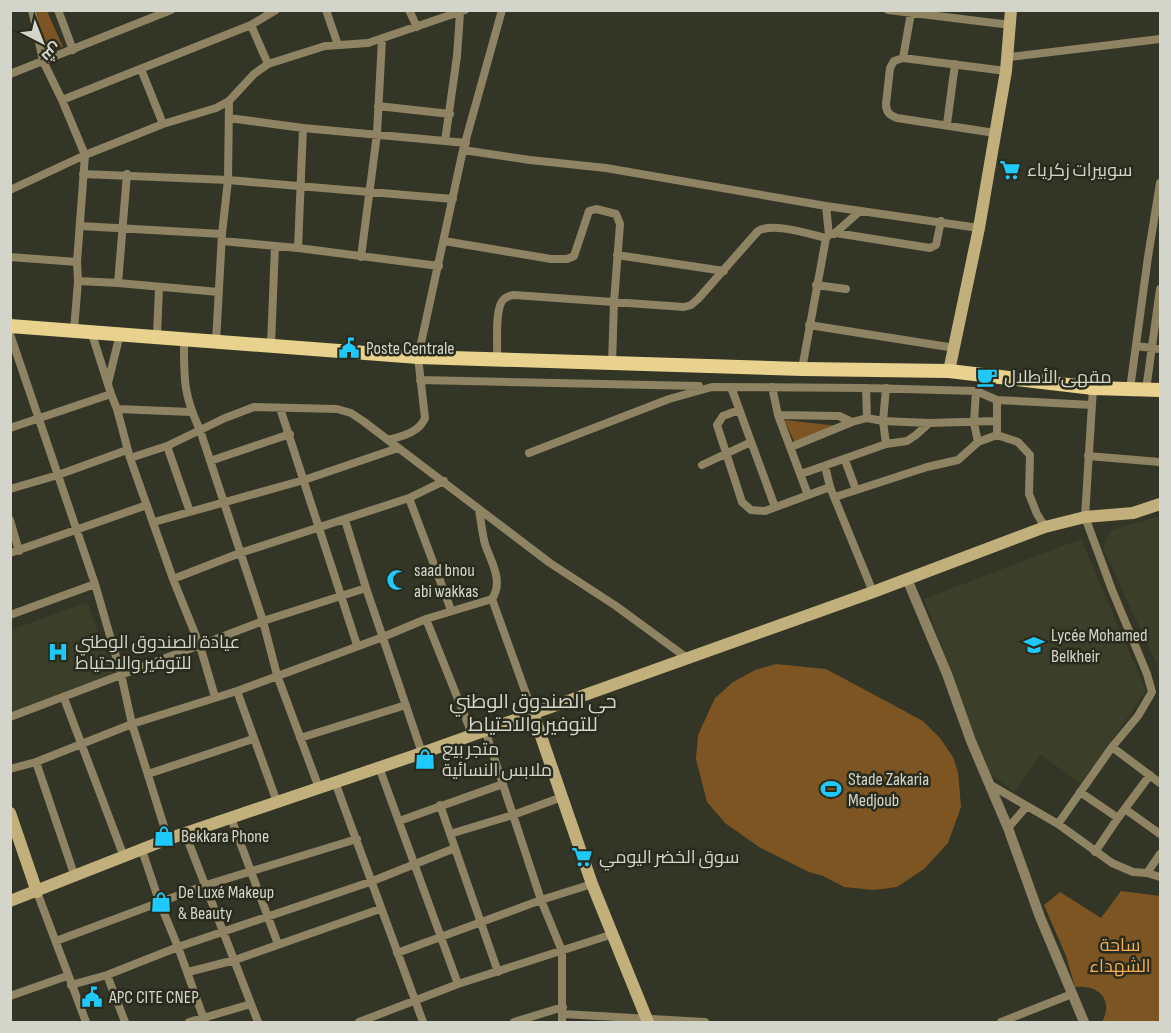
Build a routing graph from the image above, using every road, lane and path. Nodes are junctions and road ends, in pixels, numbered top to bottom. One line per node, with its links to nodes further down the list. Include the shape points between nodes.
1 (32, 10): 21 (street)
2 (58, 10): 18 (street)
3 (171, 10): 18 (street)
4 (276, 10): 12 (street)
5 (326, 10): 17 (street)
6 (409, 10): 14 (street)
7 (502, 10): 38 (street)
8 (888, 10): 11 (street)
9 (1011, 10): 13 (main road)
10 (463, 12): 14 (street); 30 (street)
11 (911, 13): 13 (street); 20 (street)
12 (252, 25): 22 (street); 24 (street)
13 (1011, 25): 19 (main road)
14 (417, 27): 15 (street)
15 (381, 39): 17 (street); 29 (street)
16 (1161, 39): 19 (street)
17 (338, 45): 22 (street)
18 (73, 50): 21 (street)
19 (1009, 57): 25 (main road)
20 (903, 58): 23 (street); 33 (street, via 891,64 886,110 897,118)
21 (43, 61): 26 (street); 27 (street)
22 (268, 64): 28 (street)
23 (955, 64): 25 (street); 33 (street)
24 (141, 69): 27 (street); 32 (street)
25 (1006, 71): 35 (main road)
26 (10, 74)
27 (62, 100): 39 (street)
28 (229, 101): 31 (street); 32 (street)
29 (378, 106): 30 (street); 36 (street)
30 (450, 114): 37 (street)
31 (229, 118): 34 (street); 42 (street)
32 (163, 124): 39 (street)
33 (948, 124): 35 (street)
34 (303, 129): 36 (street); 44 (street)
35 (995, 133): 54 (main road)
36 (377, 134): 37 (street); 46 (street)
37 (445, 141): 38 (street)
38 (465, 147): 47 (street); 48 (street)
39 (85, 155): 40 (street); 45 (street)
40 (83, 174): 41 (street); 52 (street)
41 (127, 174): 42 (street); 53 (street)
42 (228, 180): 44 (street); 56 (street)
43 (1161, 183): 49 (street)
44 (302, 185): 46 (street); 61 (street)
45 (10, 190)
46 (370, 193): 47 (street); 64 (street)
47 (453, 199): 58 (street)
48 (826, 206): 50 (street); 55 (street)
49 (1158, 209): 57 (street)
50 (860, 210): 51 (street); 55 (street)
51 (941, 221): 54 (street); 55 (street, via 938,242 930,248)
52 (81, 226): 53 (street); 65 (street)
53 (122, 228): 56 (street); 69 (street)
54 (979, 228): 89 (main road)
55 (831, 235): 67 (street, via 763,228); 70 (street)
56 (222, 238): 60 (street); 74 (street)
57 (1151, 239): 59 (street); 76 (street)
58 (444, 241): 62 (street, via 567,259 576,253 587,215 596,209 618,217); 66 (street)
59 (1161, 241)
60 (274, 246): 61 (street); 87 (street)
61 (298, 248): 64 (street)
62 (617, 255): 67 (street); 75 (street)
63 (10, 256): 65 (street)
64 (361, 257): 66 (street)
65 (77, 262): 68 (street)
66 (439, 266): 91 (street)
67 (724, 271): 75 (street, via 698,299 684,307)
68 (78, 281): 69 (street); 80 (street)
69 (118, 283): 71 (street)
70 (816, 285): 72 (street); 79 (street)
71 (159, 287): 74 (street); 84 (street)
72 (846, 289)
73 (1161, 289): 77 (street)
74 (219, 292): 86 (street)
75 (614, 302): 92 (street, via 514,295 505,298 498,318); 93 (street)
76 (1141, 310): 77 (street); 88 (street)
77 (1159, 313): 90 (street)
78 (10, 326): 80 (main road)
79 (809, 326): 89 (street); 94 (street)
80 (74, 330): 81 (main road)
81 (91, 331): 83 (main road); 97 (street)
82 (10, 334): 116 (street)
83 (120, 334): 84 (main road); 97 (street)
84 (157, 336): 85 (main road)
85 (184, 339): 86 (main road); 113 (street, via 185,393)
86 (216, 342): 87 (main road)
87 (271, 345): 91 (main road)
88 (1136, 346): 90 (street); 104 (street)
89 (955, 348): 95 (main road)
90 (1156, 349): 105 (street)
91 (418, 357): 92 (main road); 96 (street)
92 (497, 358): 93 (main road)
93 (612, 363): 94 (main road)
94 (801, 369): 95 (main road)
95 (949, 371): 103 (main road)
96 (420, 380): 98 (street); 126 (street, via 423,423 413,432)
97 (108, 383): 107 (street)
98 (711, 387): 99 (street); 133 (street, via 669,399)
99 (731, 387): 100 (street); 112 (street)
100 (772, 387): 101 (street); 114 (street)
101 (866, 388): 102 (street); 115 (street)
102 (886, 388): 106 (street); 117 (street)
103 (1093, 388): 104 (main road); 109 (street)
104 (1130, 389): 105 (main road)
105 (1153, 390)
106 (976, 391): 108 (street); 121 (street)
107 (111, 394): 111 (street); 116 (street)
108 (996, 400): 109 (street); 119 (street)
109 (1092, 405): 136 (street)
110 (280, 408): 123 (street, via 254,407); 124 (street); 126 (street, via 344,410)
111 (117, 409): 113 (street); 134 (street)
112 (739, 410): 127 (street); 135 (street, via 723,416 717,425)
113 (191, 412): 123 (street)
114 (778, 415): 118 (street, via 839,416); 131 (street)
115 (867, 418): 117 (street); 118 (street)
116 (38, 420): 122 (street); 143 (street)
117 (883, 421): 120 (street); 129 (street)
118 (852, 422): 131 (street)
119 (996, 422): 121 (street); 125 (street)
120 (929, 423): 121 (street); 129 (street, via 912,438)
121 (974, 423): 128 (street)
122 (10, 428)
123 (200, 430): 130 (street); 138 (street)
124 (290, 434): 138 (street); 144 (street)
125 (997, 435): 128 (street); 163 (street, via 1018,442 1030,455 1029,494)
126 (388, 440): 132 (street)
127 (751, 442): 135 (street); 155 (street)
128 (978, 442): 148 (street, via 958,460)
129 (886, 444): 137 (street)
130 (167, 446): 134 (street); 157 (street)
131 (791, 447): 142 (street)
132 (398, 448): 144 (street); 145 (street)
133 (529, 453)
134 (129, 454): 143 (street); 154 (street)
135 (726, 454): 140 (street); 155 (street, via 746,507 762,512)
136 (1088, 456): 139 (street); 158 (street)
137 (845, 460): 141 (street); 148 (street)
138 (210, 461): 152 (street)
139 (1161, 462)
140 (702, 465)
141 (825, 466): 142 (street); 146 (street)
142 (801, 474): 149 (street)
143 (58, 475): 147 (street); 164 (street)
144 (304, 480): 152 (street); 162 (street)
145 (444, 481): 151 (street); 156 (street)
146 (831, 487): 149 (street); 150 (street)
147 (10, 489)
148 (856, 490): 150 (street)
149 (808, 495): 155 (street)
150 (835, 497): 171 (street)
151 (409, 498): 160 (street); 174 (street)
152 (225, 504): 157 (street); 166 (street)
153 (1161, 504): 158 (main road, via 1133,513)
154 (147, 505): 161 (street); 164 (street)
155 (775, 507)
156 (479, 510): 173 (street, via 498,584); 181 (street)
157 (190, 512): 161 (street)
158 (1085, 517): 163 (main road); 196 (street, via 1152,686 1150,698)
159 (10, 520): 165 (street)
160 (345, 520): 162 (street); 170 (street)
161 (154, 522): 167 (street)
162 (319, 527): 166 (street); 172 (street)
163 (1045, 527): 168 (main road)
164 (76, 529): 165 (street); 169 (street)
165 (15, 552)
166 (240, 553): 167 (street); 177 (street)
167 (173, 579): 180 (street)
168 (907, 579): 171 (main road); 206 (street)
169 (95, 584): 175 (street); 182 (street)
170 (366, 588): 172 (street); 178 (street)
171 (873, 592): 181 (main road)
172 (340, 598): 177 (street); 179 (street)
173 (492, 599): 174 (street); 188 (street)
174 (451, 610): 176 (street)
175 (10, 615)
176 (426, 619): 178 (street); 192 (street)
177 (263, 621): 180 (street); 183 (street)
178 (383, 637): 179 (street); 187 (street)
179 (357, 645): 183 (street)
180 (200, 646): 182 (street); 185 (street)
181 (687, 658): 188 (main road)
182 (121, 674): 186 (street); 190 (street)
183 (277, 675): 184 (street); 193 (street)
184 (237, 691): 185 (street); 194 (street)
185 (215, 697): 190 (street)
186 (64, 698): 189 (street); 195 (street)
187 (406, 705): 193 (street); 197 (street)
188 (533, 713): 191 (main road); 209 (main road)
189 (10, 717)
190 (132, 724): 195 (street); 201 (street)
191 (485, 730): 192 (main road); 205 (street)
192 (472, 734): 197 (main road)
193 (300, 738): 207 (street)
194 (253, 739): 201 (street); 210 (street)
195 (81, 745): 198 (street); 231 (street)
196 (1112, 747): 202 (street); 208 (street)
197 (422, 753): 199 (main road)
198 (36, 762): 200 (street); 235 (street)
199 (379, 767): 203 (main road); 218 (street)
200 (10, 769)
201 (148, 774): 225 (street)
202 (1150, 775): 204 (street); 213 (street)
203 (335, 782): 207 (main road); 226 (street)
204 (1161, 783)
205 (503, 784): 211 (street); 215 (street)
206 (989, 784): 212 (street); 220 (street)
207 (319, 788): 210 (main road)
208 (1080, 792): 217 (street); 219 (street)
209 (562, 797): 215 (street); 238 (main road)
210 (277, 802): 216 (main road)
211 (440, 805): 218 (street); 223 (street)
212 (1027, 806): 219 (street); 220 (street)
213 (1125, 809): 217 (street); 224 (street)
214 (10, 813): 221 (main road)
215 (513, 815): 223 (street); 241 (street)
216 (231, 818): 222 (main road); 233 (street)
217 (1118, 818): 229 (street)
218 (399, 821): 232 (street)
219 (1058, 824): 229 (street)
220 (1008, 828): 261 (street)
221 (13, 829): 240 (main road)
222 (185, 833): 225 (main road); 239 (street)
223 (450, 834): 227 (street)
224 (1161, 834)
225 (168, 839): 228 (main road)
226 (357, 839): 233 (street); 237 (street)
227 (455, 848): 232 (street); 246 (street)
228 (142, 850): 231 (main road); 243 (street)
229 (1095, 852): 234 (street, via 1123,869)
230 (1161, 854): 234 (street)
231 (124, 857): 235 (main road)
232 (414, 864): 237 (street); 249 (street)
233 (251, 871): 239 (street); 245 (street)
234 (1147, 873): 236 (street)
235 (75, 877): 240 (main road)
236 (1161, 877)
237 (370, 882): 244 (street); 245 (street)
238 (592, 884): 241 (street); 248 (main road)
239 (206, 885): 243 (street); 247 (street)
240 (37, 892): 242 (main road); 250 (street)
241 (541, 900): 246 (street); 253 (street)
242 (10, 901)
243 (159, 901): 250 (street); 252 (street)
244 (380, 909): 251 (street); 254 (street)
245 (267, 917): 247 (street); 251 (street)
246 (482, 922): 249 (street); 257 (street)
247 (224, 932): 252 (street); 255 (street)
248 (613, 934): 253 (street); 267 (main road)
249 (441, 937): 254 (street); 260 (street)
250 (56, 941): 259 (street)
251 (278, 944): 255 (street)
252 (178, 947): 256 (street); 258 (street)
253 (562, 951): 257 (street); 265 (street)
254 (397, 952): 263 (street)
255 (235, 960): 256 (street); 264 (street)
256 (188, 972): 266 (street)
257 (498, 972): 260 (street)
258 (107, 975): 259 (street); 269 (street)
259 (69, 980): 262 (street); 268 (street)
260 (458, 984): 263 (street)
261 (1072, 994): 276 (street); 277 (street)
262 (10, 996)
263 (415, 1002): 272 (street); 273 (street)
264 (251, 1004): 266 (street); 271 (street)
265 (563, 1014): 267 (street); 274 (street)
266 (204, 1020): 270 (street)
267 (647, 1020): 275 (street)
268 (86, 1023)
269 (124, 1023)
270 (189, 1023)
271 (258, 1023)
272 (359, 1023)
273 (423, 1023)
274 (514, 1023)
275 (705, 1023)
276 (1001, 1023)
277 (1084, 1023)

